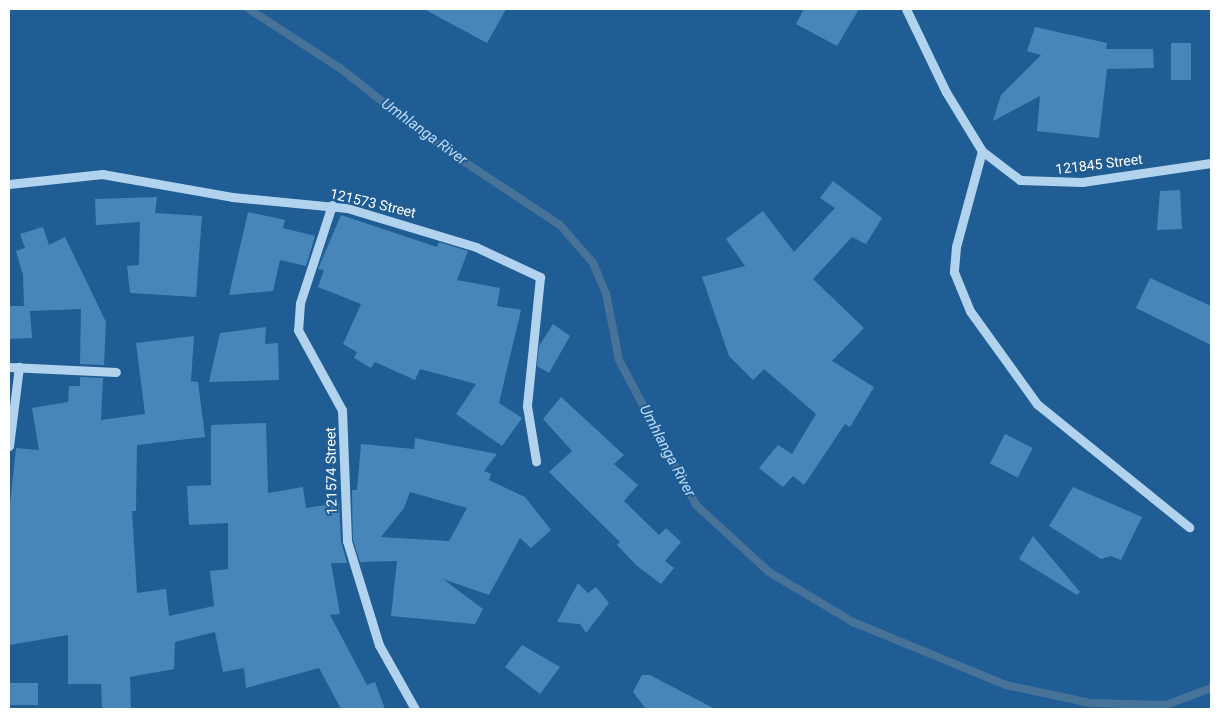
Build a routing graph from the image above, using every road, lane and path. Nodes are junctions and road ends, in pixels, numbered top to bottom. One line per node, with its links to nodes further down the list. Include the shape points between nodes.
1 (906, 9): 2 (street, 121845 Street, via 946,92)
2 (982, 151): 3 (street, 121845 Street, via 1020,180 1044,184); 11 (street, via 956,247 954,272 970,311 1037,404)
3 (1211, 163)
4 (9, 184): 5 (street, 121573 Street, via 102,174 232,197)
5 (332, 205): 10 (street, 121573 Street, via 414,225 540,277 527,406); 12 (street, 121574 Street, via 300,303 298,330 342,410 347,542 379,645)
6 (9, 367): 7 (street)
7 (19, 367): 8 (street); 9 (street)
8 (116, 372)
9 (9, 446)
10 (536, 461)
11 (1189, 528)
12 (415, 709)

